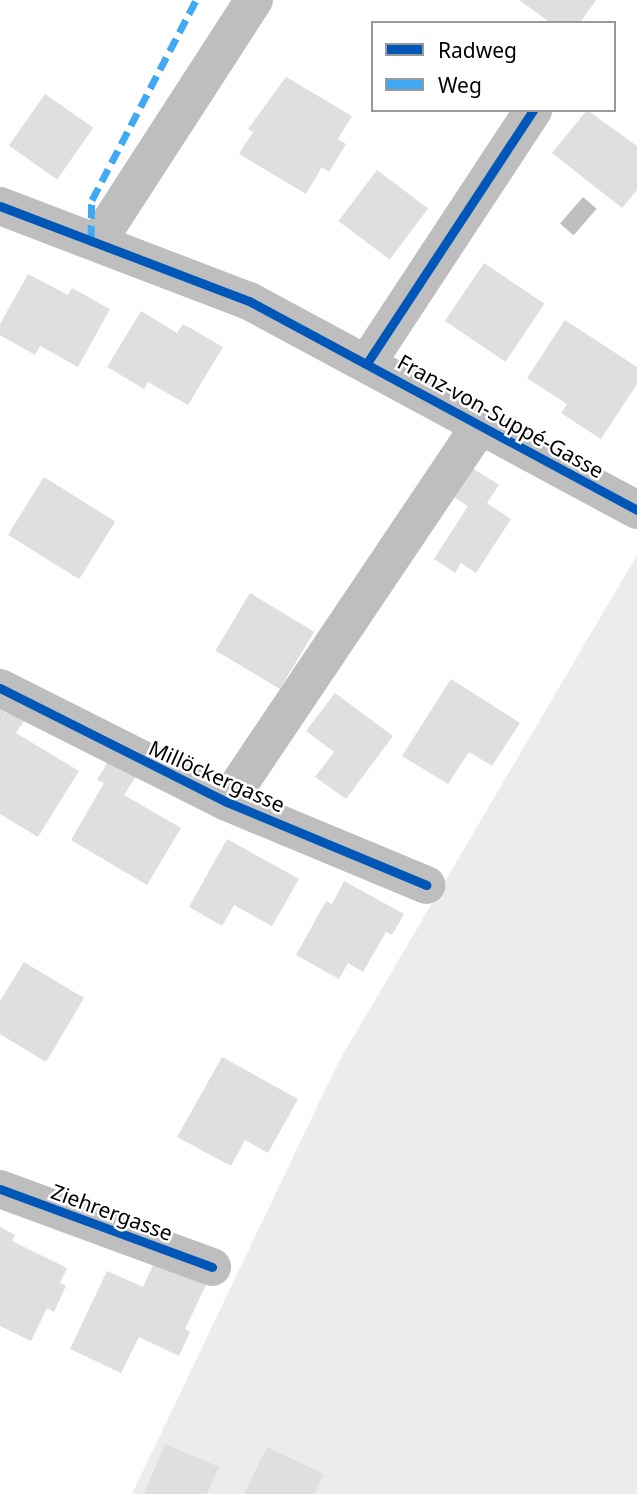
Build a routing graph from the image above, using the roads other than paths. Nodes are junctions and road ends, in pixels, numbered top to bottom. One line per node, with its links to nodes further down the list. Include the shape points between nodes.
1 (254, 0): 4 (street)
2 (532, 112): 5 (street)
3 (0, 206): 4 (street, Franz-von-Suppé-Gasse)
4 (98, 241): 5 (street, Franz-von-Suppé-Gasse, via 249,301)
5 (367, 363): 6 (street, Franz-von-Suppé-Gasse)
6 (480, 425): 7 (street, Franz-von-Suppé-Gasse); 9 (street, Millöckergasse)
7 (637, 510)
8 (0, 688): 9 (street, Millöckergasse)
9 (227, 802): 10 (street, Millöckergasse)
10 (426, 885)
11 (1, 1192): 12 (street, Ziehrergasse)
12 (212, 1267)

